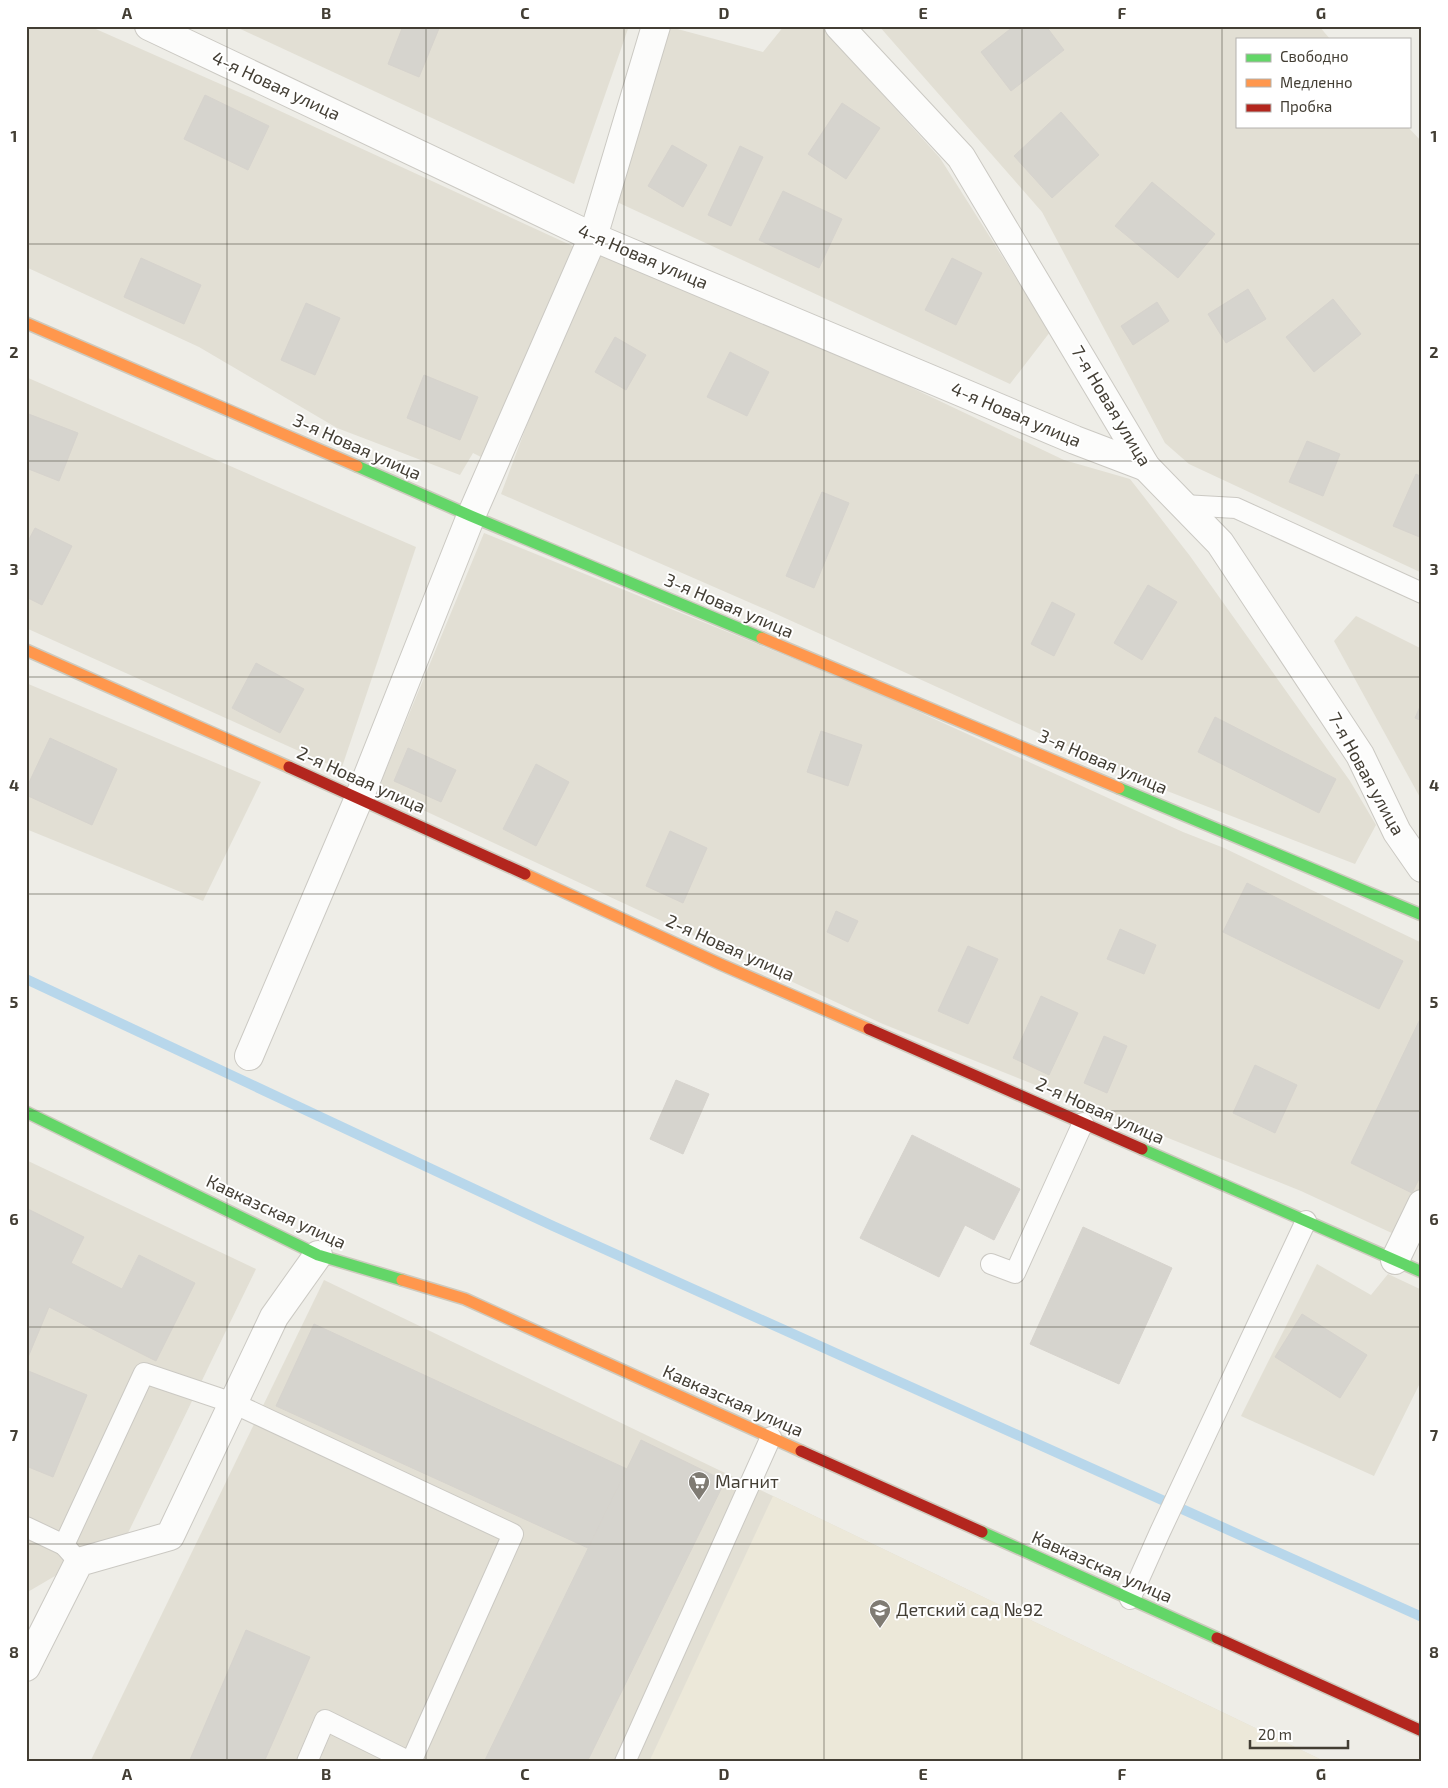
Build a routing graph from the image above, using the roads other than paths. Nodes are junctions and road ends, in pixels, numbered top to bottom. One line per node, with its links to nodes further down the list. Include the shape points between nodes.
1 (148, 26): 4 (street, 4-я Новая улица)
2 (656, 26): 4 (street)
3 (839, 26): 6 (street, 7-я Новая улица, via 961,157)
4 (593, 236): 6 (street, 4-я Новая улица, via 1074,440); 8 (street)
5 (26, 323): 8 (street, 3-я Новая улица)
6 (1146, 467): 7 (street, 7-я Новая улица)
7 (1183, 505): 9 (lane, via 1236,508); 12 (street, 7-я Новая улица, via 1220,543 1360,755 1398,832)
8 (471, 516): 11 (street); 13 (street, 3-я Новая улица)
9 (1422, 593)
10 (26, 650): 11 (street, 2-я Новая улица)
11 (359, 798): 14 (street); 16 (street, 2-я Новая улица, via 720,964)
12 (1422, 868)
13 (1422, 915)
14 (248, 1056)
15 (26, 1112): 19 (street, Кавказская улица)
16 (1082, 1123): 18 (street, 2-я Новая улица); 21 (lane, via 1015,1273)
17 (1422, 1204): 20 (street)
18 (1306, 1221): 20 (street, 2-я Новая улица); 27 (lane)
19 (318, 1255): 23 (street, via 274,1317); 24 (street, Кавказская улица, via 465,1299)
20 (1395, 1260): 22 (street, 2-я Новая улица)
21 (991, 1264)
22 (1422, 1272)
23 (233, 1403): 26 (street, via 170,1536); 26 (lane, via 144,1373); 31 (lane, via 514,1534)
24 (771, 1437): 27 (street, Кавказская улица); 32 (lane)
25 (26, 1526): 26 (lane)
26 (72, 1553): 28 (street)
27 (1130, 1599): 29 (street, Кавказская улица)
28 (26, 1668)
29 (1422, 1731)
30 (307, 1762): 31 (lane, via 325,1720)
31 (410, 1762)
32 (625, 1762)

